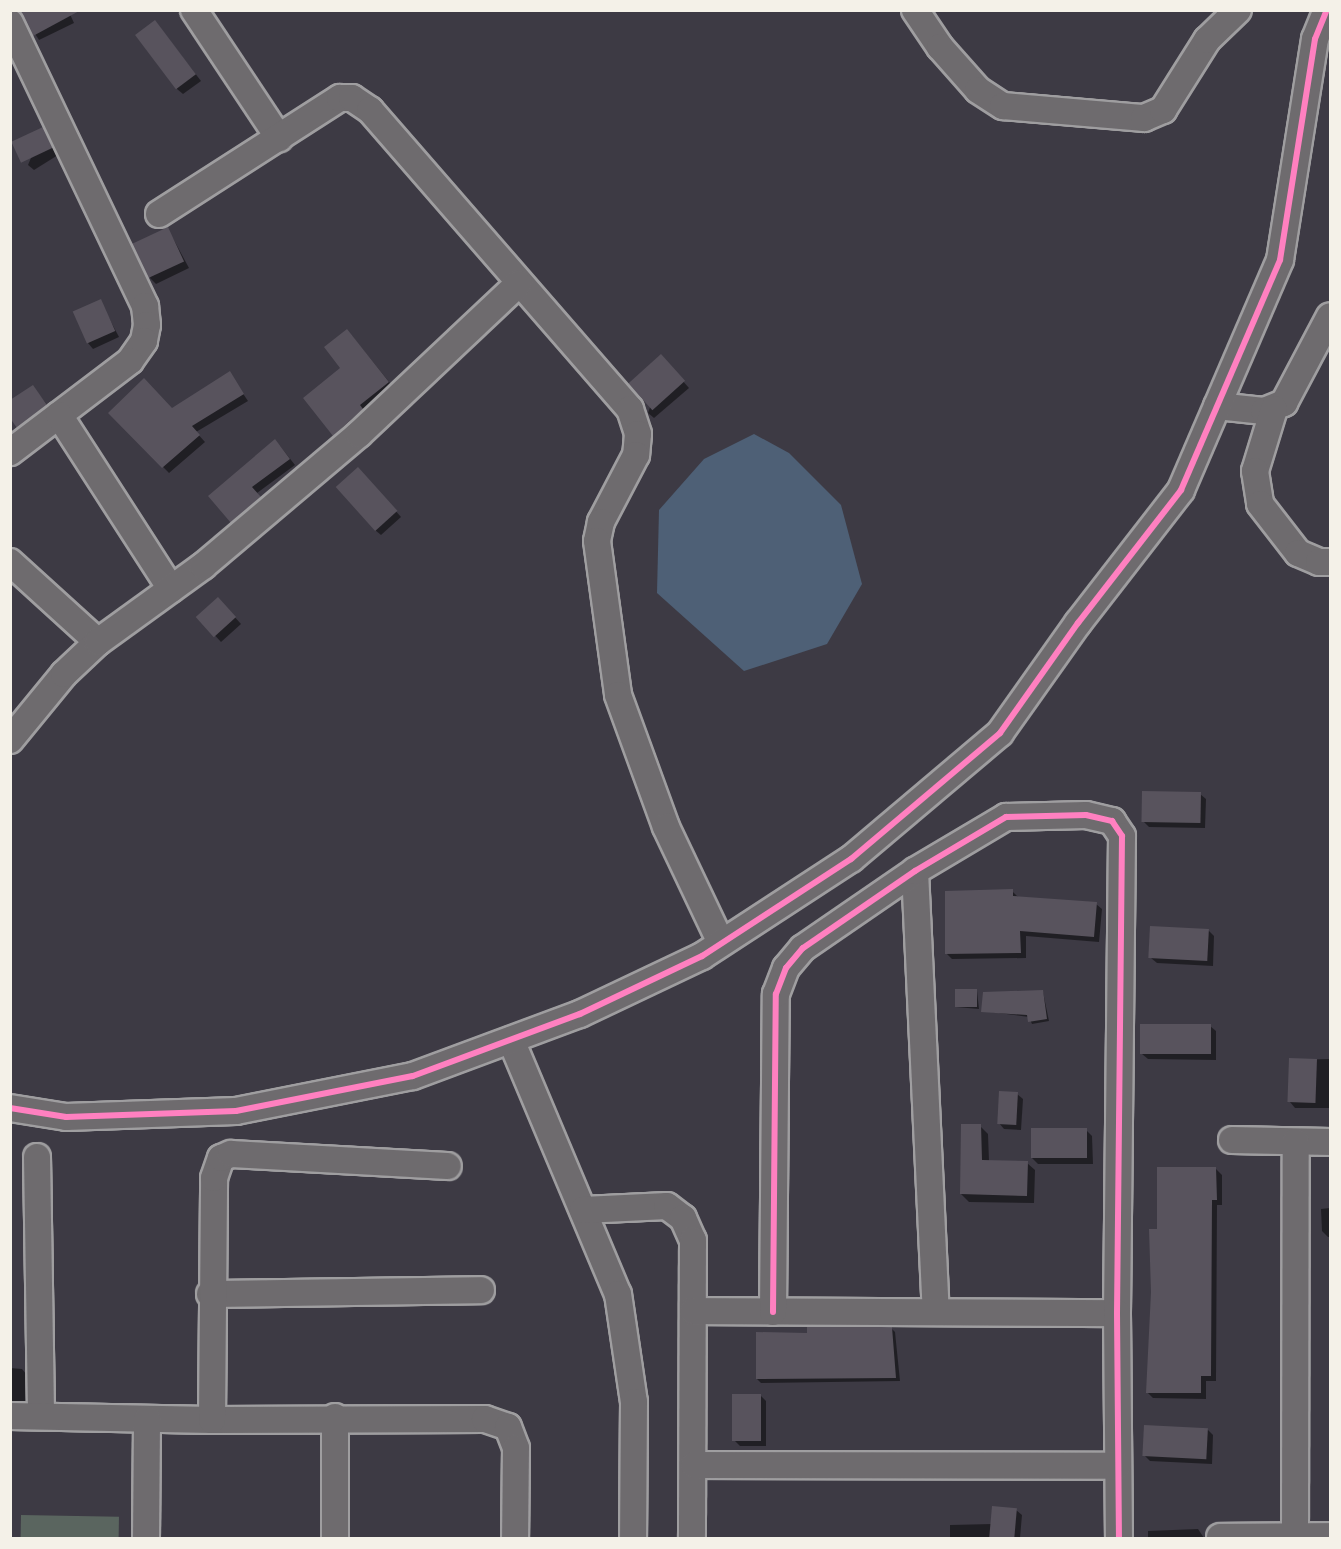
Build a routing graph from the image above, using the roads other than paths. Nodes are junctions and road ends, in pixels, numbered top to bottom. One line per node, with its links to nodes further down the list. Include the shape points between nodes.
1 (194, 10): 6 (street)
2 (915, 10): 3 (street, via 940,47 978,90 1004,105 1144,118 1163,110 1207,40)
3 (1238, 10)
4 (1327, 10): 12 (street, via 1315,39 1280,260)
5 (10, 23): 14 (street, via 145,306 144,341 130,361)
6 (279, 138): 7 (street); 8 (street, via 340,98 352,98 370,110)
7 (159, 214)
8 (518, 284): 18 (street, via 359,434); 22 (street, via 630,409 638,434 636,455 601,522 597,541 618,695 666,827)
9 (1330, 316): 11 (street)
10 (1330, 359): 11 (street)
11 (1305, 364): 13 (street, via 1284,403)
12 (1217, 406): 13 (street); 22 (street, via 1181,490 1078,623 1000,733 851,859)
13 (1274, 409): 17 (street, via 1255,471 1260,504 1298,553)
14 (59, 414): 15 (street); 18 (street)
15 (10, 452)
16 (10, 562): 19 (street)
17 (1330, 562)
18 (171, 589): 19 (street)
19 (98, 642): 20 (street, via 64,674)
20 (10, 740)
21 (915, 872): 34 (street, via 803,948 786,968 776,994); 35 (street); 36 (street, via 1006,817 1086,815 1112,821 1122,836)
22 (721, 943): 23 (street, via 580,1014)
23 (511, 1040): 24 (street, via 412,1076 236,1111 66,1118); 30 (street)
24 (10, 1108)
25 (1232, 1140): 26 (street)
26 (1296, 1142): 27 (street); 46 (street)
27 (1330, 1142)
28 (37, 1157): 38 (street)
29 (448, 1166): 32 (street, via 231,1154 221,1158 214,1178)
30 (583, 1210): 33 (street, via 667,1206 683,1218 693,1240); 50 (street, via 618,1294 634,1402)
31 (481, 1290): 32 (street)
32 (210, 1294): 41 (street)
33 (693, 1311): 34 (street); 42 (street)
34 (773, 1312): 35 (street)
35 (936, 1312): 36 (street)
36 (1117, 1313): 43 (street)
37 (10, 1416): 38 (street)
38 (40, 1416): 40 (street)
39 (335, 1417): 41 (street); 48 (street); 49 (street, via 485,1419 508,1426 516,1448)
40 (147, 1419): 41 (street); 47 (street)
41 (212, 1420)
42 (694, 1465): 43 (street); 51 (street)
43 (1118, 1466): 52 (street)
44 (1330, 1536): 46 (street)
45 (1220, 1537): 46 (street)
46 (1295, 1537)
47 (146, 1539)
48 (335, 1539)
49 (514, 1539)
50 (633, 1539)
51 (692, 1539)
52 (1119, 1539)

